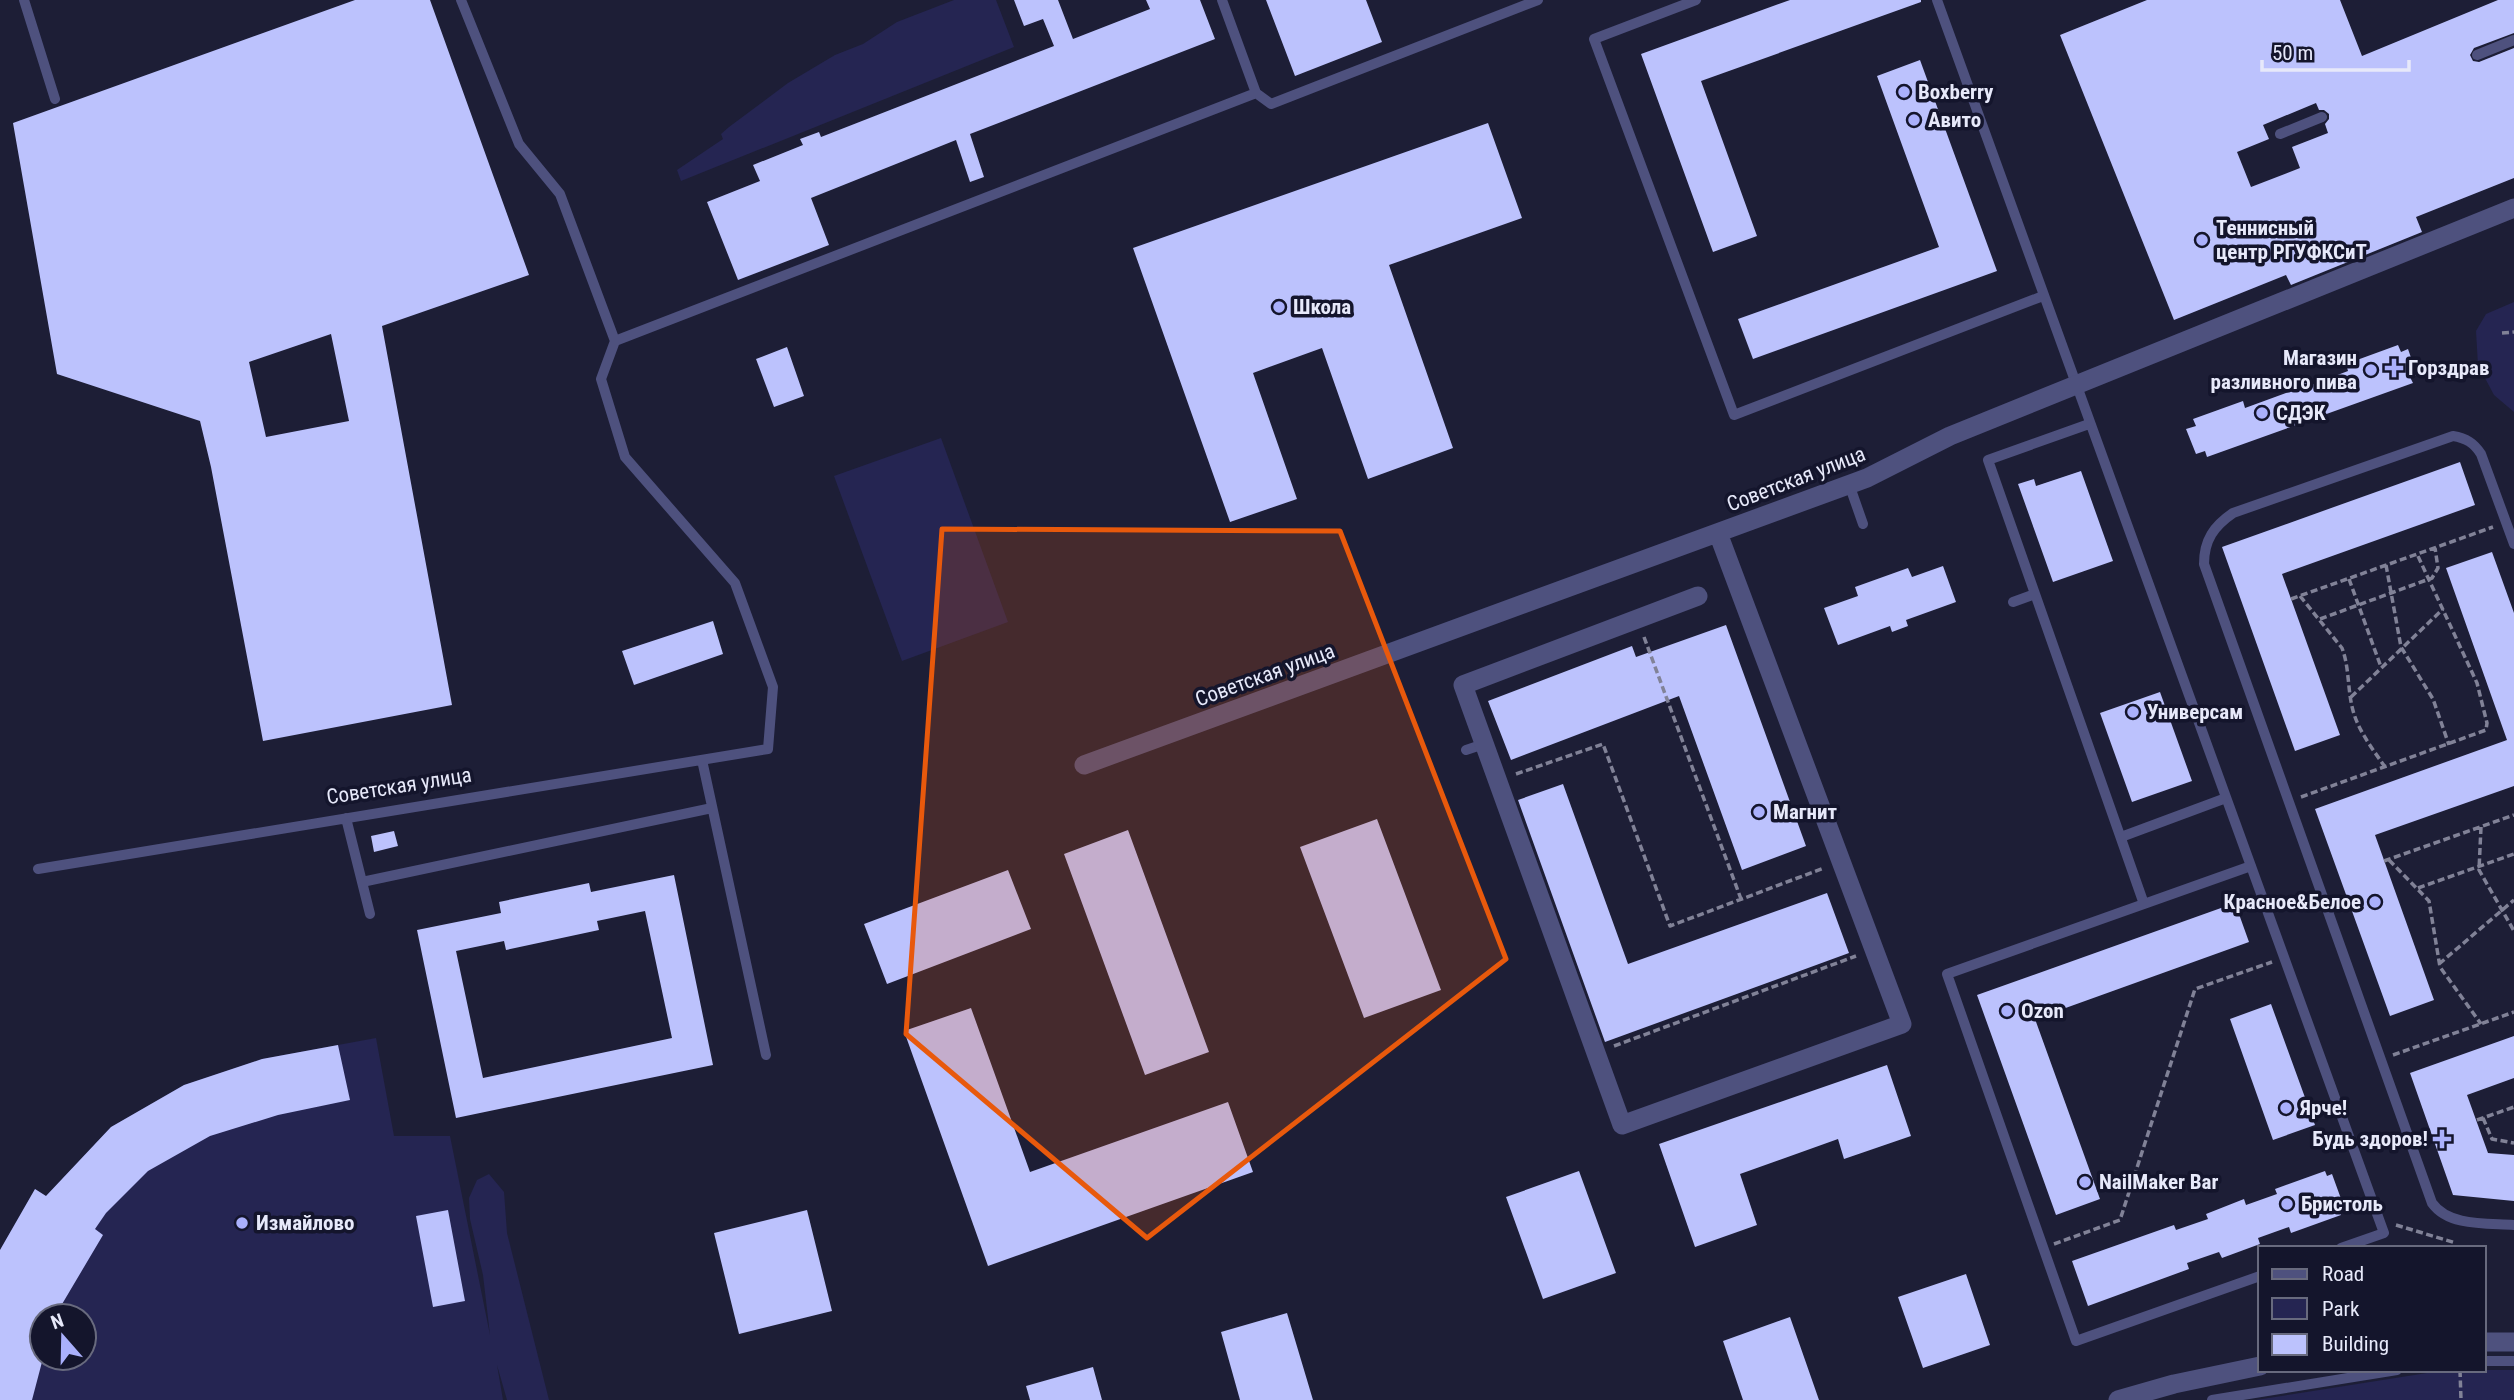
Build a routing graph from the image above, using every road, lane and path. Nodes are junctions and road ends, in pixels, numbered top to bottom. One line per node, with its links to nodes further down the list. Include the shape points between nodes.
1 (24, 0): 10 (lane)
2 (461, 0): 17 (lane, via 519,144 560,194)
3 (1222, 0): 9 (lane)
4 (1538, 0): 9 (lane, via 1271,104)
5 (1696, 0): 14 (lane, via 1594,39 1734,415)
6 (1937, 0): 14 (lane)
7 (2514, 40): 8 (lane)
8 (2477, 55)
9 (1256, 93): 17 (lane)
10 (55, 99)
11 (2322, 117): 12 (lane)
12 (2280, 134)
13 (2514, 208): 18 (street, Советская улица)
14 (2043, 296): 18 (lane)
15 (2514, 332): 16 (path)
16 (2502, 333)
17 (615, 341): 44 (lane, Советская улица, via 601,379 625,457 735,583 773,687 768,749)
18 (2075, 386): 19 (lane); 20 (street, Советская улица, via 1950,436)
19 (2089, 424): 30 (lane, via 1988,460); 48 (lane)
20 (1849, 484): 22 (lane); 23 (street, Советская улица)
21 (2506, 523): 24 (lane); 25 (path); 49 (lane, via 2482,454 2465,438 2453,436 2233,513 2211,533 2204,564)
22 (1863, 524)
23 (1718, 533): 45 (street, Советская улица); 58 (street)
24 (2514, 544)
25 (2435, 548): 26 (path); 29 (path, via 2438,568)
26 (2417, 554): 27 (path); 29 (path)
27 (2386, 565): 28 (path); 31 (path)
28 (2349, 579): 33 (path); 36 (path)
29 (2429, 580): 31 (path); 37 (path)
30 (2035, 594): 35 (lane); 54 (lane)
31 (2391, 594): 36 (path); 40 (path)
32 (1698, 596): 38 (street)
33 (2300, 596): 34 (path); 39 (path)
34 (2291, 599)
35 (2013, 602)
36 (2358, 605): 39 (path); 41 (path)
37 (2443, 609): 40 (path); 43 (path, via 2477,683 2487,723 2483,732)
38 (1637, 619): 47 (street, via 1463,685 1475,747); 64 (path)
39 (2320, 619): 42 (path, via 2346,657)
40 (2401, 647): 41 (path); 43 (path, via 2434,699)
41 (2381, 667): 42 (path)
42 (2351, 697): 46 (path, via 2358,724)
43 (2449, 744): 46 (path)
44 (702, 760): 50 (lane); 52 (lane, Советская улица)
45 (1084, 765)
46 (2385, 768): 49 (path)
47 (1497, 780): 64 (path, via 1603,744 1670,926); 75 (street)
48 (2226, 799): 54 (lane); 59 (lane)
49 (2289, 802): 77 (lane)
50 (712, 808): 62 (lane); 76 (lane)
51 (2514, 815): 53 (path)
52 (346, 818): 61 (lane, Советская улица); 62 (lane)
53 (2480, 827): 56 (path); 60 (path)
54 (2121, 837): 66 (lane)
55 (2514, 854): 60 (path)
56 (2389, 860): 57 (path); 63 (path)
57 (2384, 861)
58 (1841, 862): 64 (path); 70 (street)
59 (2251, 866): 66 (lane); 71 (lane)
60 (2478, 867): 63 (path); 67 (path)
61 (38, 869)
62 (362, 882): 68 (lane)
63 (2418, 888): 72 (path, via 2430,904)
64 (1741, 899)
65 (2514, 900): 67 (path)
66 (2144, 904): 86 (lane, via 1947,974)
67 (2502, 911): 69 (path); 72 (path)
68 (370, 914)
69 (2514, 931)
70 (1874, 950): 75 (path); 75 (street, via 1902,1024 1622,1125)
71 (2284, 958): 82 (lane); 86 (path, via 2195,989 2120,1220)
72 (2439, 964): 74 (path)
73 (2514, 1012): 74 (path)
74 (2481, 1024): 77 (path)
75 (1596, 1053)
76 (766, 1055)
77 (2381, 1059): 83 (lane, via 2432,1203 2456,1220)
78 (2514, 1107): 79 (path)
79 (2483, 1118): 80 (path); 81 (path, via 2492,1139)
80 (2477, 1121)
81 (2514, 1143)
82 (2380, 1220): 84 (path); 85 (lane, via 2384,1233)
83 (2514, 1225)
84 (2456, 1243)
85 (2348, 1246)
86 (2043, 1249): 87 (lane, via 2076,1341)
87 (2258, 1277)
88 (2486, 1342): 89 (street)
89 (2514, 1342)
90 (2486, 1361): 91 (lane)
91 (2514, 1361)
92 (2258, 1366): 95 (street)
93 (2385, 1372): 96 (lane)
94 (2460, 1372): 97 (path)
95 (2118, 1400)
96 (2212, 1400)
97 (2460, 1400)

